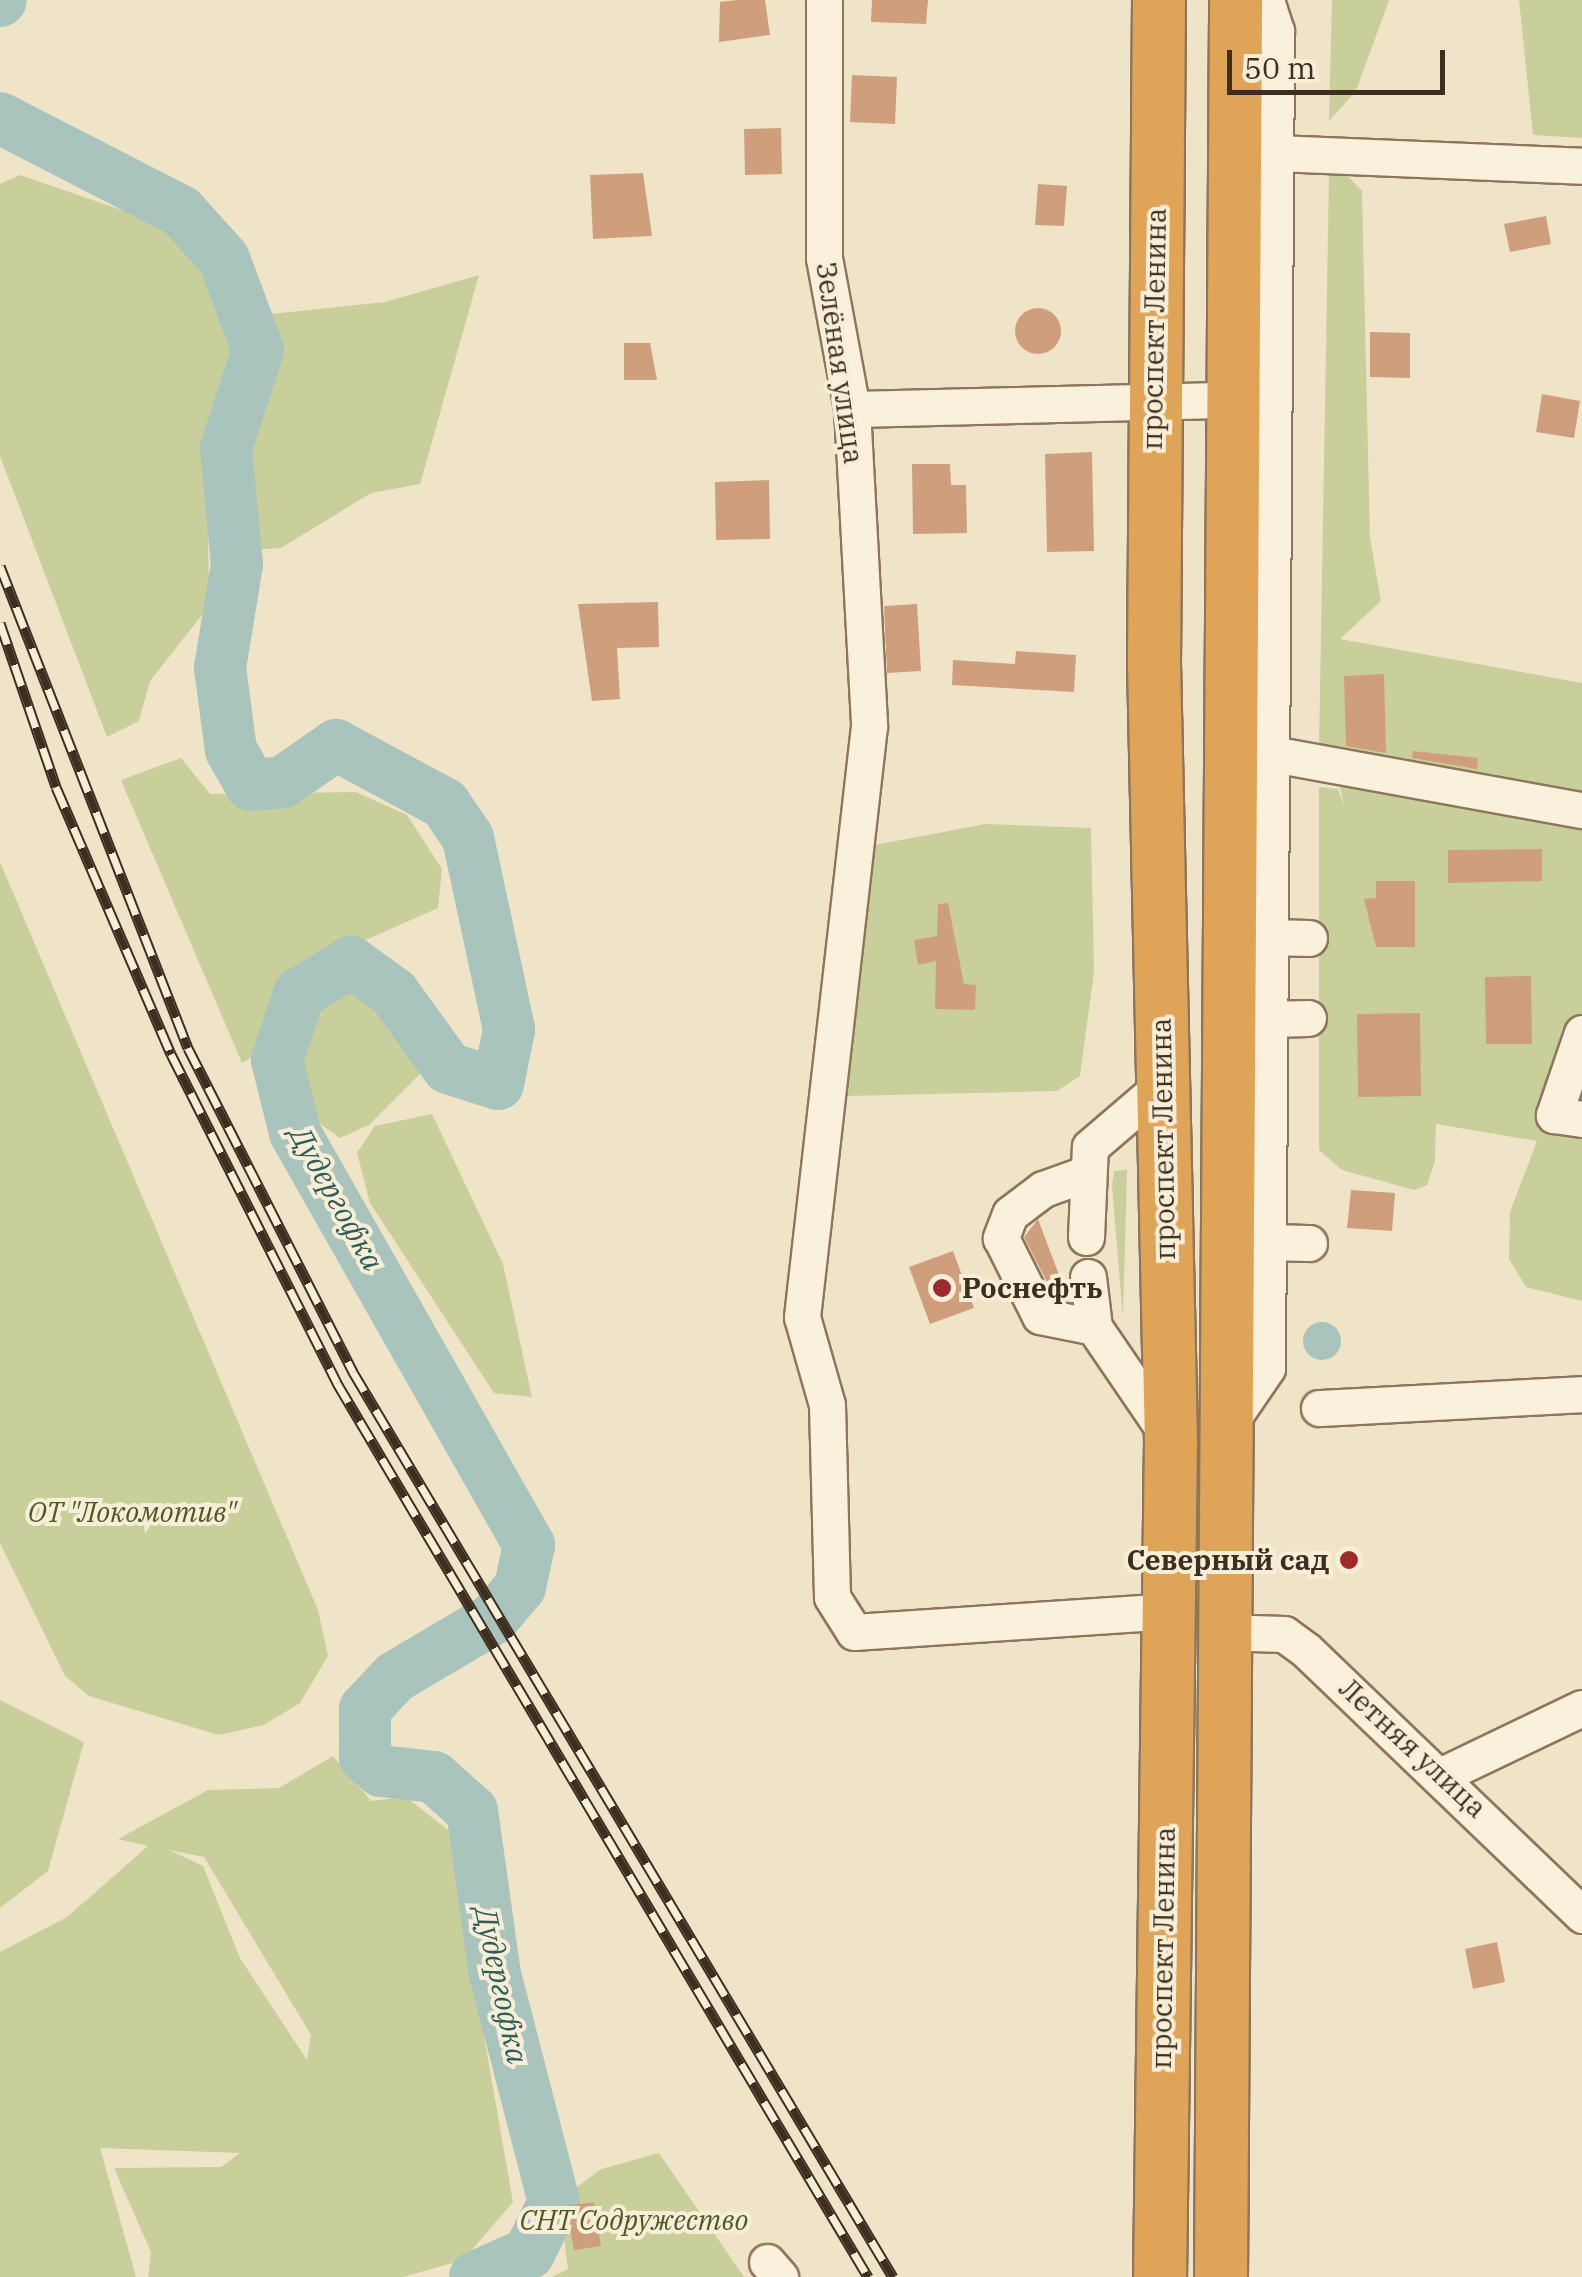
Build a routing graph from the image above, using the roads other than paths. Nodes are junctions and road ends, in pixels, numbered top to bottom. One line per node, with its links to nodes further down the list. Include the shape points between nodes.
1 (824, 0): 9 (street, Зелёная улица, via 824,258)
2 (1158, 0): 7 (highway, проспект Ленина)
3 (1236, 0): 8 (highway, проспект Ленина)
4 (1266, 0): 5 (street, via 1276,31)
5 (1276, 154): 6 (street); 10 (street)
6 (1582, 166)
7 (1153, 398): 8 (street); 9 (street); 17 (highway, проспект Ленина)
8 (1233, 400): 27 (highway, проспект Ленина)
9 (852, 409): 29 (street, Зелёная улица, via 869,726 802,1317 827,1405 832,1597 854,1632)
10 (1267, 753): 11 (street); 12 (street)
11 (1582, 810)
12 (1267, 938): 13 (street); 15 (street)
13 (1310, 938)
14 (1308, 1018): 15 (street)
15 (1267, 1019): 21 (street)
16 (1582, 1033): 18 (street)
17 (1160, 1086): 19 (street, via 1106,1128); 28 (highway, проспект Ленина)
18 (1568, 1117)
19 (1085, 1174): 20 (street); 24 (street, via 1043,1189 1010,1214 1001,1238 1040,1316)
20 (1086, 1237)
21 (1267, 1242): 22 (street); 27 (street, via 1267,1368)
22 (1309, 1243)
23 (1088, 1277): 24 (street)
24 (1094, 1327): 28 (street)
25 (1582, 1394): 26 (street)
26 (1319, 1408)
27 (1222, 1434): 30 (highway, проспект Ленина)
28 (1171, 1440): 29 (highway, проспект Ленина)
29 (1167, 1611): 34 (highway, проспект Ленина)
30 (1220, 1632): 32 (street, Летняя улица, via 1287,1635); 35 (highway, проспект Ленина)
31 (1582, 1708): 32 (street)
32 (1444, 1774): 33 (street, Летняя улица)
33 (1582, 1915)
34 (1160, 2277)
35 (1221, 2277)

